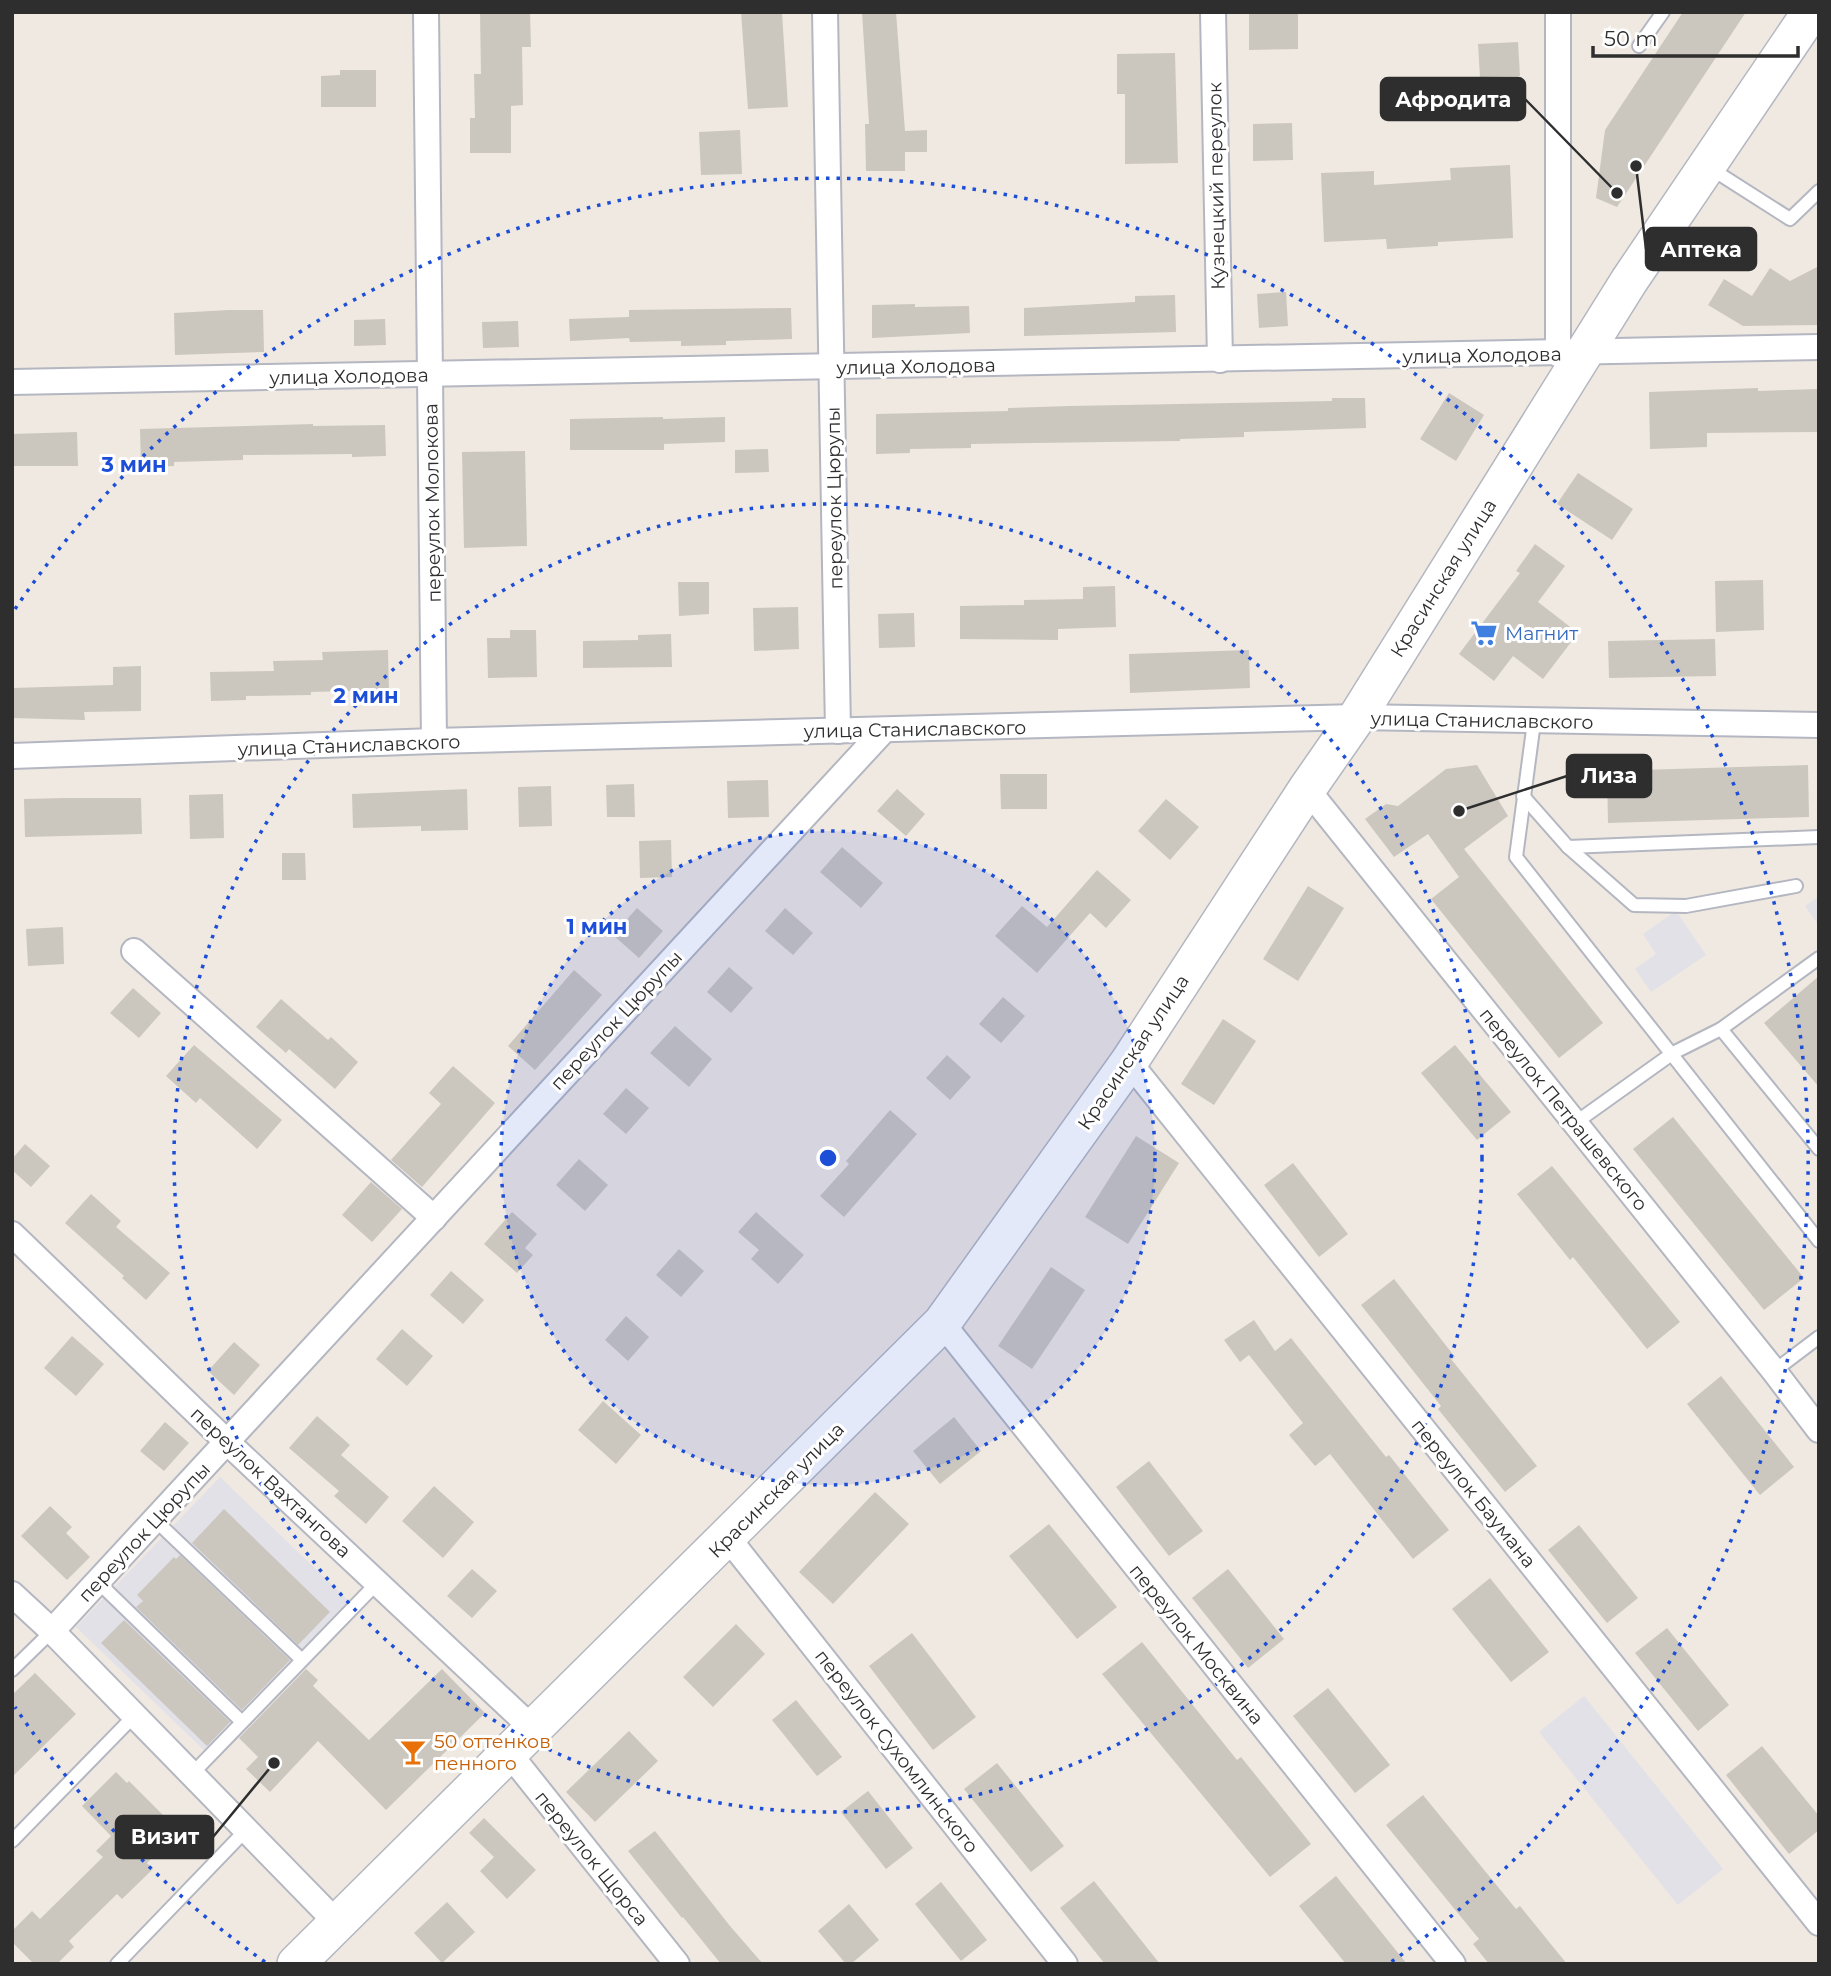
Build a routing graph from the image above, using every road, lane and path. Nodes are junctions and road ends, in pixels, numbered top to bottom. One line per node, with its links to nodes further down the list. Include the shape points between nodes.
1 (426, 12): 14 (street, переулок Молокова)
2 (825, 12): 13 (street, переулок Цюрупы)
3 (1213, 12): 12 (street, Кузнецкий переулок)
4 (1558, 12): 11 (street)
5 (1663, 12): 7 (lane)
6 (1811, 12): 8 (main road, Красинская улица)
7 (1639, 46)
8 (1707, 166): 9 (lane, via 1790,219); 11 (main road, Красинская улица, via 1629,281)
9 (1819, 191)
10 (1819, 347): 11 (street, улица Холодова)
11 (1571, 353): 12 (street, улица Холодова); 16 (main road, Красинская улица)
12 (1220, 360): 13 (street, улица Холодова)
13 (832, 367): 14 (street, улица Холодова); 20 (street, переулок Цюрупы)
14 (430, 375): 15 (street, улица Холодова); 21 (street, переулок Молокова)
15 (12, 382)
16 (1357, 717): 17 (street, улица Станиславского); 19 (street, улица Станиславского); 23 (main road, Красинская улица)
17 (1534, 722): 18 (street, улица Станиславского); 24 (lane)
18 (1819, 725)
19 (884, 730): 20 (street, улица Станиславского); 35 (street, переулок Цюрупы)
20 (838, 731): 21 (street, улица Станиславского)
21 (435, 741): 22 (street, улица Станиславского)
22 (12, 756)
23 (1307, 789): 32 (main road, Красинская улица); 33 (street, переулок Петрашевского)
24 (1523, 796): 26 (lane); 31 (lane, via 1516,857)
25 (1819, 836): 26 (lane)
26 (1568, 847): 27 (lane, via 1634,905 1686,906)
27 (1796, 886)
28 (134, 950): 35 (street)
29 (1819, 958): 30 (lane)
30 (1721, 1029): 31 (lane); 34 (lane)
31 (1672, 1053): 33 (lane); 37 (lane)
32 (1129, 1062): 38 (main road, Красинская улица); 58 (street, переулок Баумана)
33 (1575, 1123): 40 (street, переулок Петрашевского)
34 (1819, 1149)
35 (434, 1218): 42 (street, переулок Цюрупы)
36 (12, 1234): 42 (street, переулок Вахтангова)
37 (1819, 1241)
38 (942, 1323): 44 (main road, Красинская улица); 63 (street, переулок Москвина)
39 (1819, 1337): 40 (lane)
40 (1774, 1371): 41 (street, переулок Петрашевского)
41 (1819, 1430)
42 (228, 1442): 43 (street, переулок Цюрупы); 46 (street, переулок Вахтангова)
43 (155, 1520): 45 (street, переулок Цюрупы); 49 (lane)
44 (728, 1538): 53 (main road, Красинская улица); 62 (street, переулок Сухомлинского)
45 (98, 1582): 48 (street, переулок Цюрупы); 52 (lane)
46 (377, 1583): 49 (lane); 53 (street, переулок Вахтангова)
47 (12, 1594): 48 (street)
48 (52, 1630): 50 (lane); 51 (street)
49 (302, 1660): 52 (lane)
50 (12, 1670)
51 (134, 1716): 54 (street); 56 (lane)
52 (242, 1722): 54 (lane)
53 (520, 1740): 57 (main road, Красинская улица); 61 (street, переулок Щорса)
54 (191, 1774): 55 (street)
55 (246, 1830): 57 (street); 59 (lane)
56 (12, 1841)
57 (337, 1923): 60 (main road, Красинская улица)
58 (1819, 1923)
59 (117, 1964)
60 (296, 1964)
61 (677, 1964)
62 (1065, 1964)
63 (1453, 1964)

